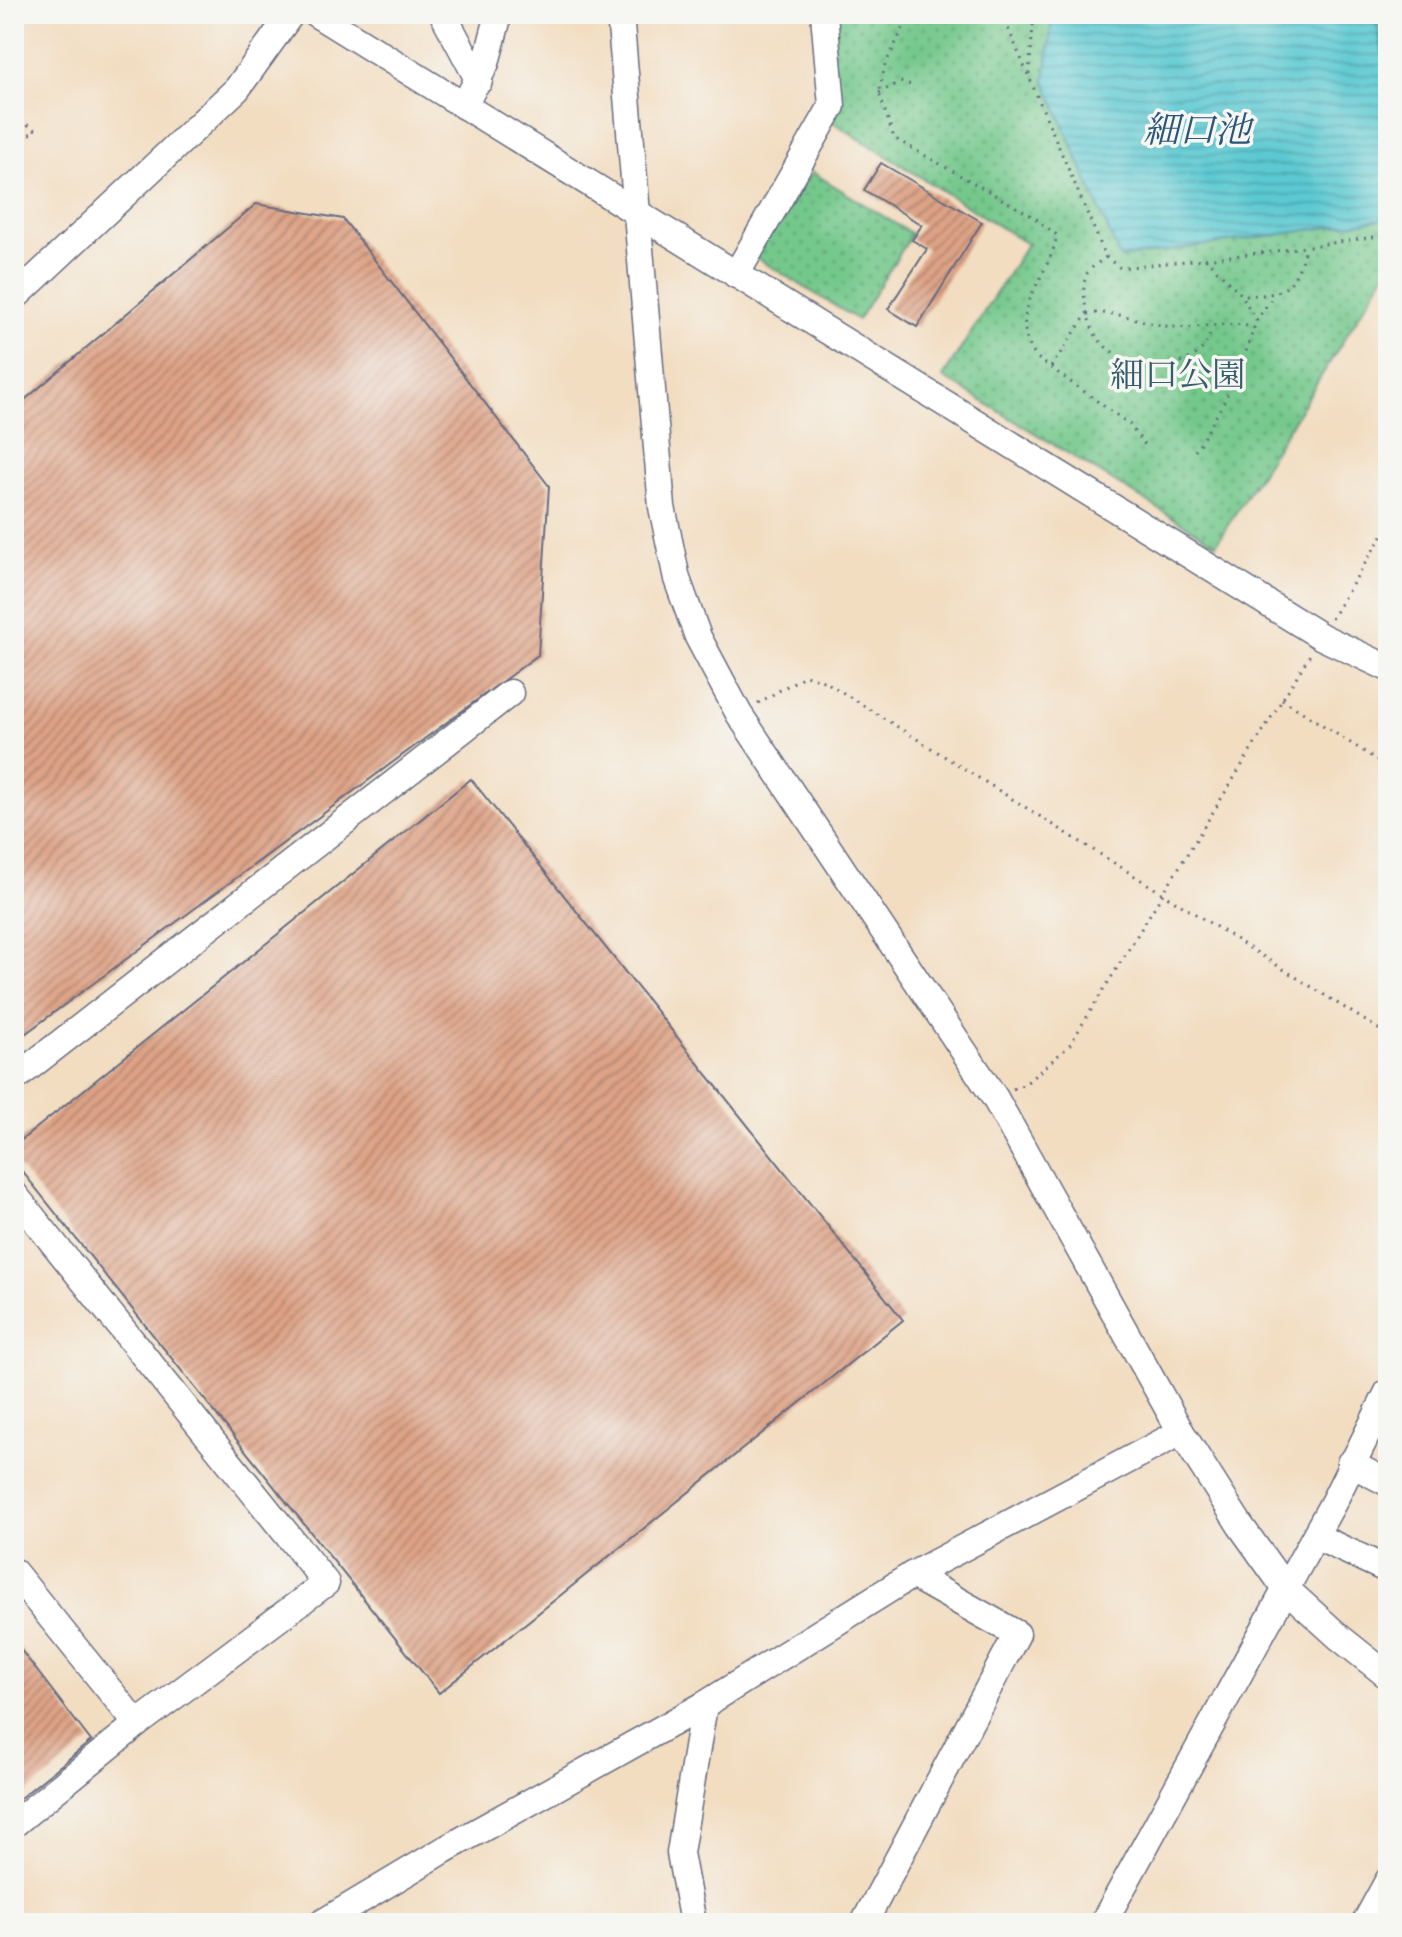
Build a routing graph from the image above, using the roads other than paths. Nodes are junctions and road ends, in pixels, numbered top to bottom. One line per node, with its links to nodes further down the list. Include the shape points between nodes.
1 (291, 14): 11 (street, via 237,89)
2 (316, 14): 8 (street)
3 (443, 14): 7 (street)
4 (499, 14): 7 (street)
5 (620, 14): 9 (street)
6 (824, 14): 10 (street, via 832,106)
7 (479, 81): 8 (street)
8 (464, 106): 9 (street)
9 (637, 214): 10 (street); 17 (street, via 662,507 677,579 698,637 739,714 995,1098)
10 (736, 275): 12 (street, via 1322,637)
11 (14, 298)
12 (1388, 668)
13 (510, 693): 14 (street)
14 (14, 1079)
15 (14, 1194): 27 (street, via 326,1583)
16 (1388, 1392): 18 (street)
17 (1181, 1432): 23 (street); 24 (street)
18 (1350, 1463): 19 (street); 20 (street)
19 (1388, 1483)
20 (1315, 1536): 21 (street); 24 (street)
21 (1388, 1570)
22 (14, 1572): 27 (street)
23 (912, 1575): 26 (street); 32 (street, via 1017,1634)
24 (1285, 1588): 25 (street); 33 (street)
25 (1388, 1676)
26 (704, 1705): 30 (street); 31 (street, via 680,1853)
27 (137, 1724): 28 (street)
28 (14, 1824)
29 (1388, 1881): 34 (street)
30 (322, 1923)
31 (693, 1923)
32 (864, 1923)
33 (1103, 1923)
34 (1365, 1923)

